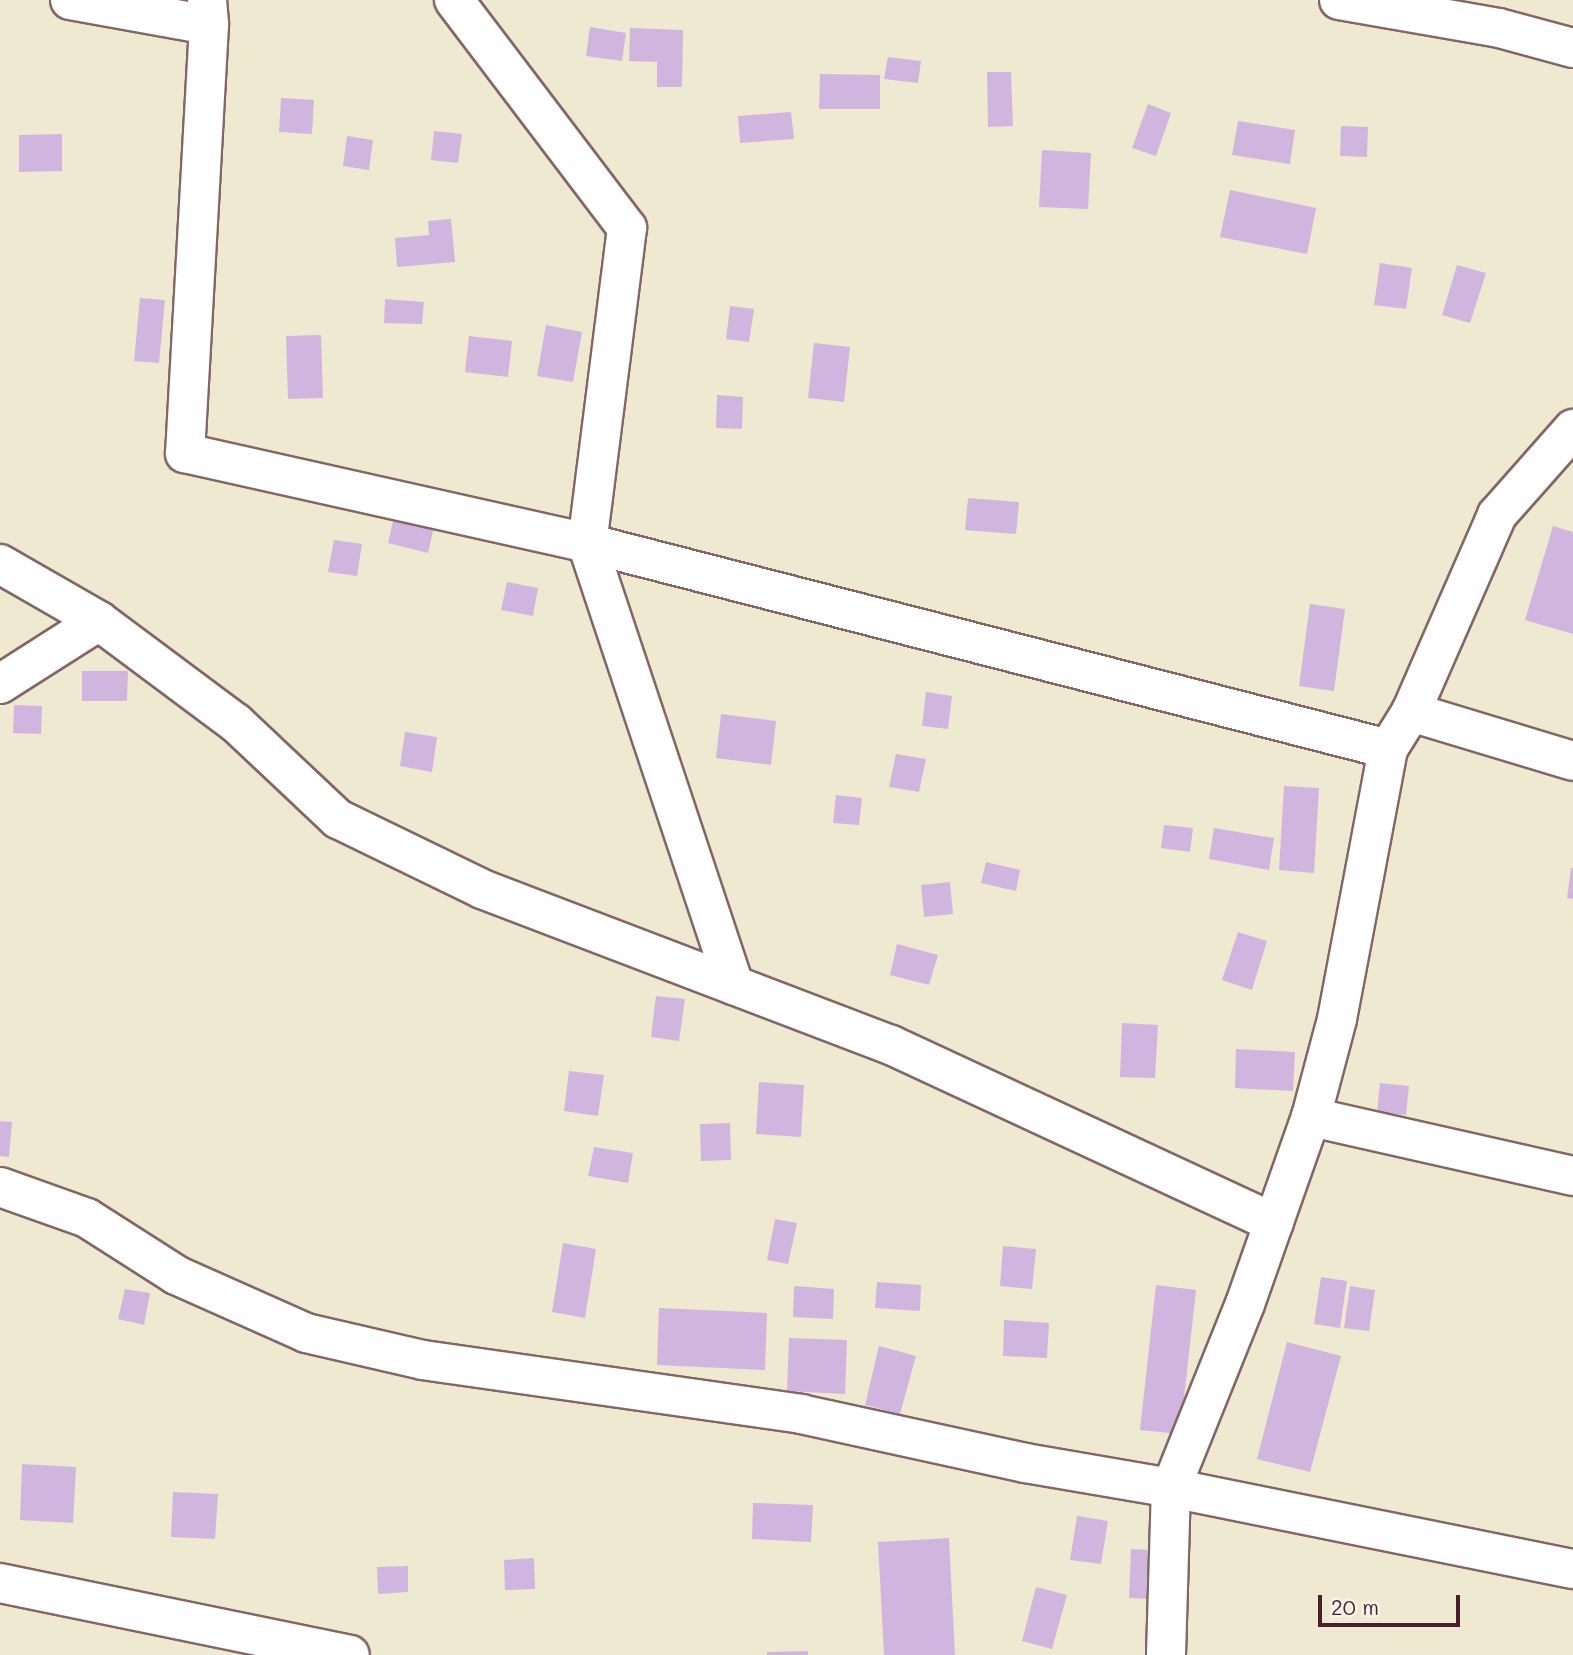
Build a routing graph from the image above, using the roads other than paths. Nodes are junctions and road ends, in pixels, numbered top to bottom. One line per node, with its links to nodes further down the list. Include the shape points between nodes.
1 (70, 0): 4 (street)
2 (454, 0): 7 (street, via 627,228)
3 (1339, 0): 5 (street, via 1499,28)
4 (208, 13): 7 (street, via 185,453)
5 (1573, 48)
6 (1573, 429): 11 (street, via 1497,515)
7 (587, 543): 12 (street); 14 (street)
8 (0, 564): 9 (street)
9 (99, 621): 10 (street); 14 (street, via 236,723 338,819 482,888)
10 (0, 684)
11 (1411, 712): 12 (street); 13 (street)
12 (1388, 749): 15 (street, via 1337,1019)
13 (1573, 761)
14 (734, 985): 18 (street, via 891,1045)
15 (1311, 1117): 16 (street); 18 (street)
16 (1573, 1176)
17 (0, 1187): 19 (street, via 87,1218 176,1275 306,1333 423,1360 801,1414 1025,1463)
18 (1273, 1223): 19 (street)
19 (1171, 1488): 20 (street); 23 (street)
20 (1573, 1569)
21 (0, 1583): 22 (street)
22 (350, 1655)
23 (1166, 1655)

